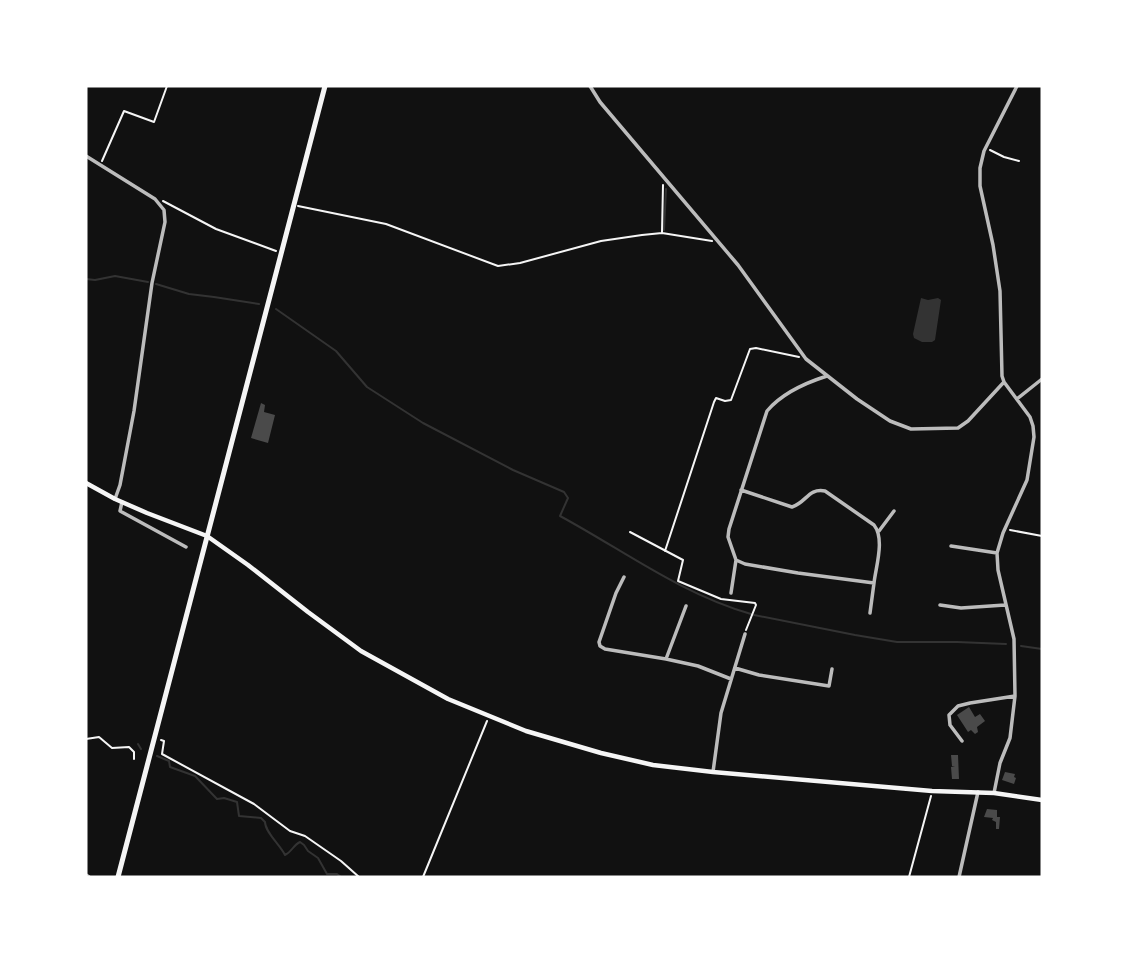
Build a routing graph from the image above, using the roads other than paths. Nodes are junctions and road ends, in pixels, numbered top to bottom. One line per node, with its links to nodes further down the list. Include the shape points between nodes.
1 (325, 86): 15 (main road)
2 (590, 86): 5 (street, via 738,265 806,359)
3 (1017, 86): 7 (street, via 985,148 980,168 1000,291)
4 (86, 156): 11 (street, via 164,210 134,411)
5 (827, 376): 7 (street, via 890,421 911,429 939,430 963,426); 10 (street, via 776,400 767,411)
6 (1042, 379): 8 (street)
7 (1004, 382): 8 (street)
8 (1017, 399): 18 (street, via 1030,417 1034,437 1027,480)
9 (86, 483): 11 (main road)
10 (741, 489): 14 (street, via 792,507 811,492 825,491); 19 (street, via 729,529)
11 (115, 499): 12 (main road)
12 (122, 502): 15 (main road); 17 (street, via 120,512)
13 (894, 511): 14 (street)
14 (879, 531): 21 (street)
15 (207, 536): 34 (main road, via 361,651 448,699 526,732 601,753); 38 (main road)
16 (951, 546): 18 (street)
17 (186, 547)
18 (997, 553): 24 (street)
19 (736, 561): 21 (street); 22 (street)
20 (624, 577): 28 (street, via 600,646)
21 (874, 583): 26 (street)
22 (732, 593)
23 (940, 605): 24 (street)
24 (1005, 605): 32 (street, via 1014,639)
25 (686, 606): 28 (street)
26 (870, 613)
27 (745, 634): 29 (street)
28 (666, 659): 31 (street)
29 (735, 668): 30 (street, via 829,686); 31 (street)
30 (832, 669)
31 (731, 679): 34 (street, via 720,713)
32 (1015, 696): 33 (street, via 958,706 949,715 950,725); 36 (street, via 1010,738)
33 (962, 741)
34 (713, 772): 35 (main road)
35 (978, 792): 36 (main road); 39 (street)
36 (994, 793): 37 (main road)
37 (1042, 800)
38 (118, 877)
39 (959, 877)

